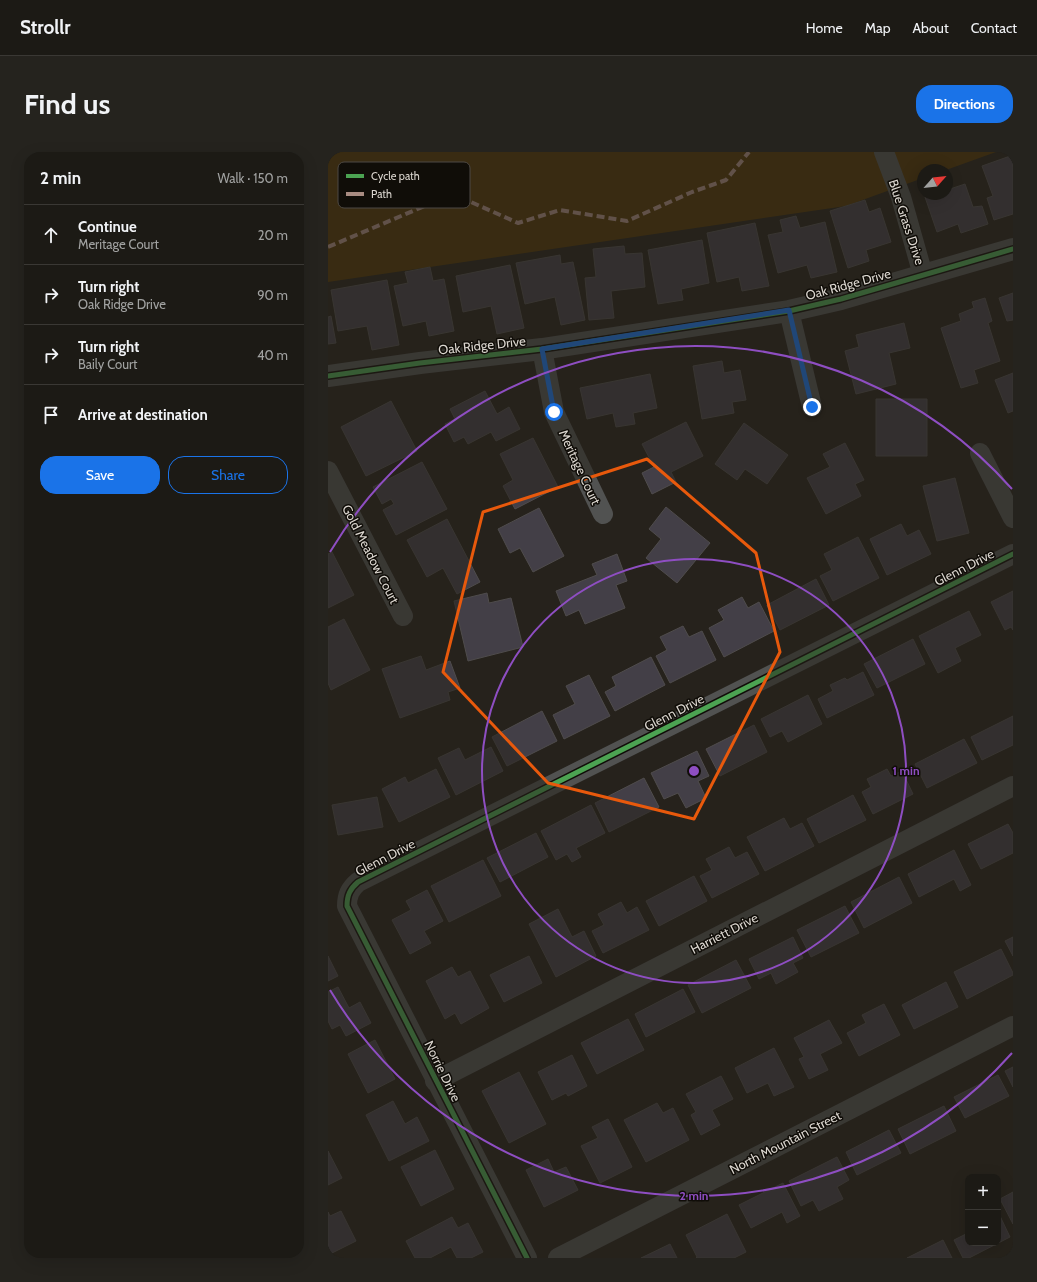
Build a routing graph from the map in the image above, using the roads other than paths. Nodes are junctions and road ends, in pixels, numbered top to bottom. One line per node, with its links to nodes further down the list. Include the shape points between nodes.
1 (887, 161): 3 (street, Blue Grass Drive, via 901,197)
2 (1013, 249): 3 (street, Oak Ridge Drive)
3 (923, 275): 4 (street, Oak Ridge Drive, via 841,299)
4 (789, 310): 5 (street, Oak Ridge Drive); 7 (street)
5 (542, 349): 6 (street, Oak Ridge Drive); 10 (street, Meritage Court, via 554,412)
6 (328, 376)
7 (812, 407)
8 (980, 453): 11 (street)
9 (328, 471): 13 (street, Gold Meadow Court)
10 (603, 514)
11 (1013, 518)
12 (1013, 554): 15 (street, Glenn Drive, via 358,882)
13 (402, 616)
14 (1013, 786): 17 (street, Harriett Drive)
15 (348, 892): 17 (street, Norrie Drive, via 347,906)
16 (1013, 1026): 19 (street, North Mountain Street)
17 (435, 1081): 18 (street, Norrie Drive)
18 (527, 1258)
19 (558, 1258)

